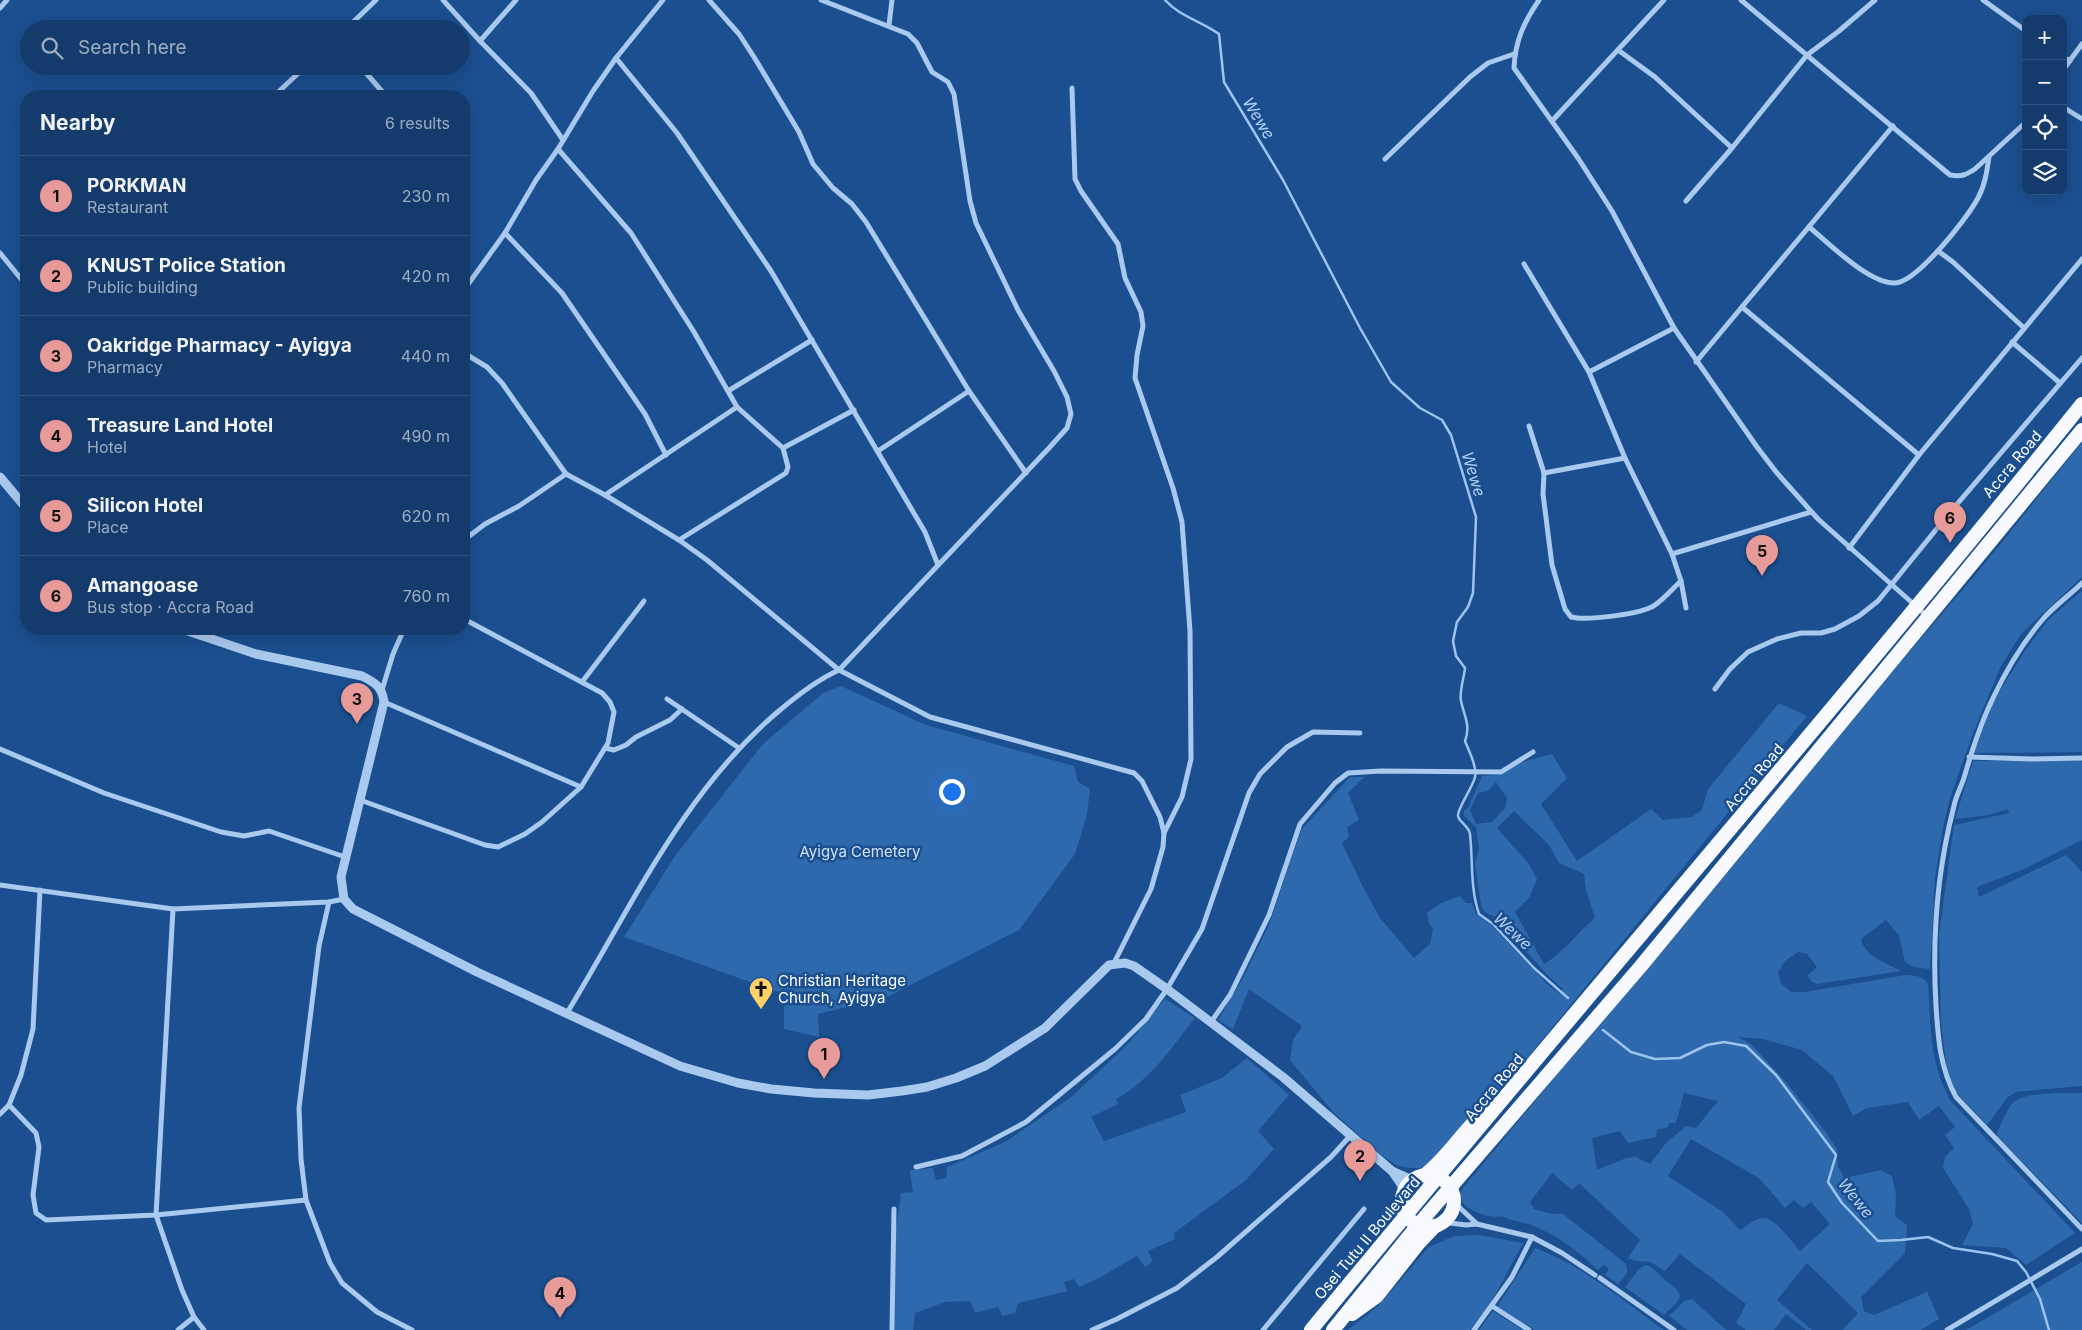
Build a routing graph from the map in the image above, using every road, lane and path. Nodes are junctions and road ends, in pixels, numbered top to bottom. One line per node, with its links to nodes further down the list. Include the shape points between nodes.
1 (7, 0): 14 (street)
2 (376, 0): 15 (street)
3 (443, 0): 16 (street)
4 (516, 0): 20 (street)
5 (663, 0): 25 (street)
6 (709, 0): 64 (street, via 754,56 814,164 866,222)
7 (821, 0): 17 (street)
8 (892, 0): 17 (street)
9 (1539, 0): 23 (street, via 1524,22)
10 (1664, 0): 22 (street)
11 (1741, 0): 24 (street)
12 (1875, 0): 24 (street)
13 (1983, 0): 18 (street)
14 (0, 8)
15 (355, 20)
16 (461, 20)
17 (889, 25): 75 (street, via 908,34 917,43 932,72 948,82 954,94 976,223 1018,310 1067,397 1071,414 1067,428)
18 (2022, 29)
19 (470, 30): 20 (street)
20 (480, 41): 39 (street, via 531,93)
21 (2082, 44): 27 (street)
22 (1618, 50): 36 (street); 40 (street, via 1655,77)
23 (1514, 54): 36 (street, via 1514,68); 43 (street, via 1488,63 1470,77)
24 (1807, 55): 37 (street); 40 (street)
25 (616, 58): 39 (street); 56 (street, via 677,133 771,271)
26 (2067, 59): 27 (street)
27 (2070, 61): 28 (street)
28 (2067, 65)
29 (296, 75): 32 (street)
30 (368, 75): 33 (street)
31 (1072, 88): 113 (street, via 1075,179 1118,244 1125,278 1142,312 1135,378 1182,522 1190,631 1191,759 1182,797)
32 (280, 90)
33 (381, 90)
34 (2067, 109): 35 (street)
35 (2082, 119)
36 (1552, 120): 54 (street, via 1612,211)
37 (1893, 126): 42 (street, via 1950,175 1959,177 1967,174); 45 (street)
38 (2022, 126): 42 (street)
39 (563, 140): 41 (street)
40 (1732, 148): 44 (street)
41 (558, 149): 46 (street); 63 (street, via 631,233)
42 (1989, 156): 47 (street, via 1979,197)
43 (1386, 159)
44 (1686, 200)
45 (1809, 227): 47 (street, via 1863,270 1881,281 1896,284 1909,278); 53 (street)
46 (505, 233): 52 (street); 72 (street, via 562,293 631,393)
47 (1938, 251): 55 (street)
48 (0, 253): 51 (street)
49 (2082, 259): 55 (street)
50 (1524, 264): 61 (street)
51 (20, 278)
52 (470, 282)
53 (1742, 307): 60 (street); 73 (street)
54 (1674, 328): 60 (street); 61 (street)
55 (2024, 328): 57 (street)
56 (812, 340): 63 (street); 67 (street)
57 (2012, 342): 62 (street); 73 (street)
58 (470, 357): 77 (street, via 487,367 502,383)
59 (2082, 358): 62 (street)
60 (1696, 362): 81 (street, via 1762,454)
61 (1589, 372): 74 (street)
62 (2060, 383): 88 (street)
63 (728, 391): 66 (street)
64 (969, 391): 71 (street); 75 (street)
65 (2082, 404): 91 (highway, Accra Road)
66 (737, 407): 70 (street); 72 (street)
67 (854, 410): 70 (street); 71 (street)
68 (1529, 426): 76 (street)
69 (2082, 430): 93 (highway)
70 (783, 448): 83 (street, via 788,467 786,473)
71 (878, 451): 86 (street, via 925,532)
72 (666, 455): 79 (street)
73 (1918, 455): 84 (street)
74 (1625, 458): 76 (street); 85 (street)
75 (1026, 473): 86 (street)
76 (1544, 473): 87 (street, via 1543,494 1552,565 1565,609 1572,617 1595,618 1642,611 1655,606)
77 (566, 474): 79 (street); 82 (street)
78 (0, 477): 80 (street)
79 (605, 495): 83 (street)
80 (20, 501)
81 (1811, 512): 84 (street); 85 (street)
82 (470, 535)
83 (679, 540): 97 (street)
84 (1849, 548): 88 (street)
85 (1672, 554): 87 (street)
86 (938, 565): 97 (street)
87 (1681, 581): 92 (street)
88 (1891, 584): 91 (street); 100 (street, via 1860,616 1836,629 1776,639 1748,652)
89 (2082, 584): 109 (street, via 2044,618 2024,645 1994,696)
90 (644, 601): 98 (street)
91 (1915, 606): 93 (street); 124 (highway, Accra Road)
92 (1686, 608)
93 (1928, 616): 133 (highway, Osei Tutu II Boulevard, via 1647,958 1465,1172)
94 (470, 622): 98 (street)
95 (200, 635): 99 (street, via 256,654 362,676 375,682)
96 (401, 635): 99 (street)
97 (839, 670): 106 (street, via 794,698); 113 (street, via 930,717 1134,773 1147,789)
98 (582, 682): 105 (street, via 602,693 614,712)
99 (382, 690): 102 (street)
100 (1715, 690)
101 (667, 699): 103 (street)
102 (384, 702): 111 (street); 112 (street)
103 (682, 709): 105 (street, via 670,720 626,745 614,750); 106 (street)
104 (1360, 733): 121 (street, via 1313,732 1287,747 1260,774 1249,793 1202,929)
105 (605, 748): 111 (street)
106 (739, 748): 122 (street, via 664,846)
107 (0, 750): 114 (street, via 104,794 221,832 244,836 269,831)
108 (1533, 752): 123 (street, via 1501,772 1373,771 1348,774 1335,783 1300,824 1269,915 1230,995)
109 (1969, 757): 110 (street); 142 (street, via 1946,838 1937,902 1935,984 1942,1062 1956,1097)
110 (2082, 758)
111 (581, 787): 112 (street, via 542,822 498,847)
112 (359, 800): 114 (street)
113 (1164, 833): 120 (street, via 1151,889)
114 (345, 858): 117 (street, via 341,877)
115 (0, 885): 116 (street)
116 (40, 890): 119 (street); 125 (street, via 33,1028 21,1075)
117 (344, 900): 118 (street); 122 (street, via 362,915)
118 (329, 902): 119 (street); 134 (street, via 319,946 299,1108)
119 (172, 909): 137 (street)
120 (1114, 963): 121 (street, via 1134,966); 122 (street, via 1102,970 1045,1028 985,1066 927,1087 868,1095 771,1089 706,1074 657,1056)
121 (1167, 989): 123 (street); 128 (street, via 1146,1019 1115,1050 1026,1122 962,1156)
122 (567, 1014)
123 (1211, 1022): 127 (street)
124 (1516, 1085): 130 (highway, Accra Road); 131 (highway, via 1474,1120 1436,1167)
125 (9, 1105): 126 (street); 137 (street, via 36,1133 39,1147 33,1196 39,1217 46,1220)
126 (0, 1114)
127 (1350, 1136): 129 (street); 152 (street, via 1331,1157 1177,1288)
128 (916, 1167)
129 (1392, 1171): 131 (street, via 1408,1178); 132 (street)
130 (1443, 1172): 131 (highway); 133 (highway); 138 (highway, Osei Tutu II Boulevard)
131 (1420, 1177): 132 (highway)
132 (1404, 1190): 138 (highway, via 1402,1198)
133 (1452, 1194): 139 (highway, via 1451,1212); 140 (street, via 1459,1208); 141 (highway, Osei Tutu II Boulevard)
134 (306, 1200): 137 (street); 150 (street, via 330,1263 342,1283 377,1312)
135 (894, 1209): 151 (street)
136 (1364, 1209): 153 (street)
137 (156, 1215): 146 (street)
138 (1406, 1215): 141 (highway); 154 (highway, Osei Tutu II Boulevard)
139 (1439, 1224): 140 (street); 141 (highway); 147 (highway, via 1418,1244 1377,1296)
140 (1477, 1224): 143 (street)
141 (1418, 1226): 147 (highway, Osei Tutu II Boulevard)
142 (2082, 1229)
143 (1532, 1238): 145 (street, via 1512,1277); 157 (street, via 1562,1253)
144 (2082, 1249): 158 (street)
145 (1492, 1306): 155 (street); 156 (street)
146 (194, 1317): 148 (street); 149 (street)
147 (1334, 1328)
148 (178, 1330)
149 (204, 1330)
150 (412, 1330)
151 (892, 1330)
152 (1092, 1330)
153 (1262, 1330)
154 (1312, 1330)
155 (1474, 1330)
156 (1529, 1330)
157 (1674, 1330)
158 (1947, 1330)

